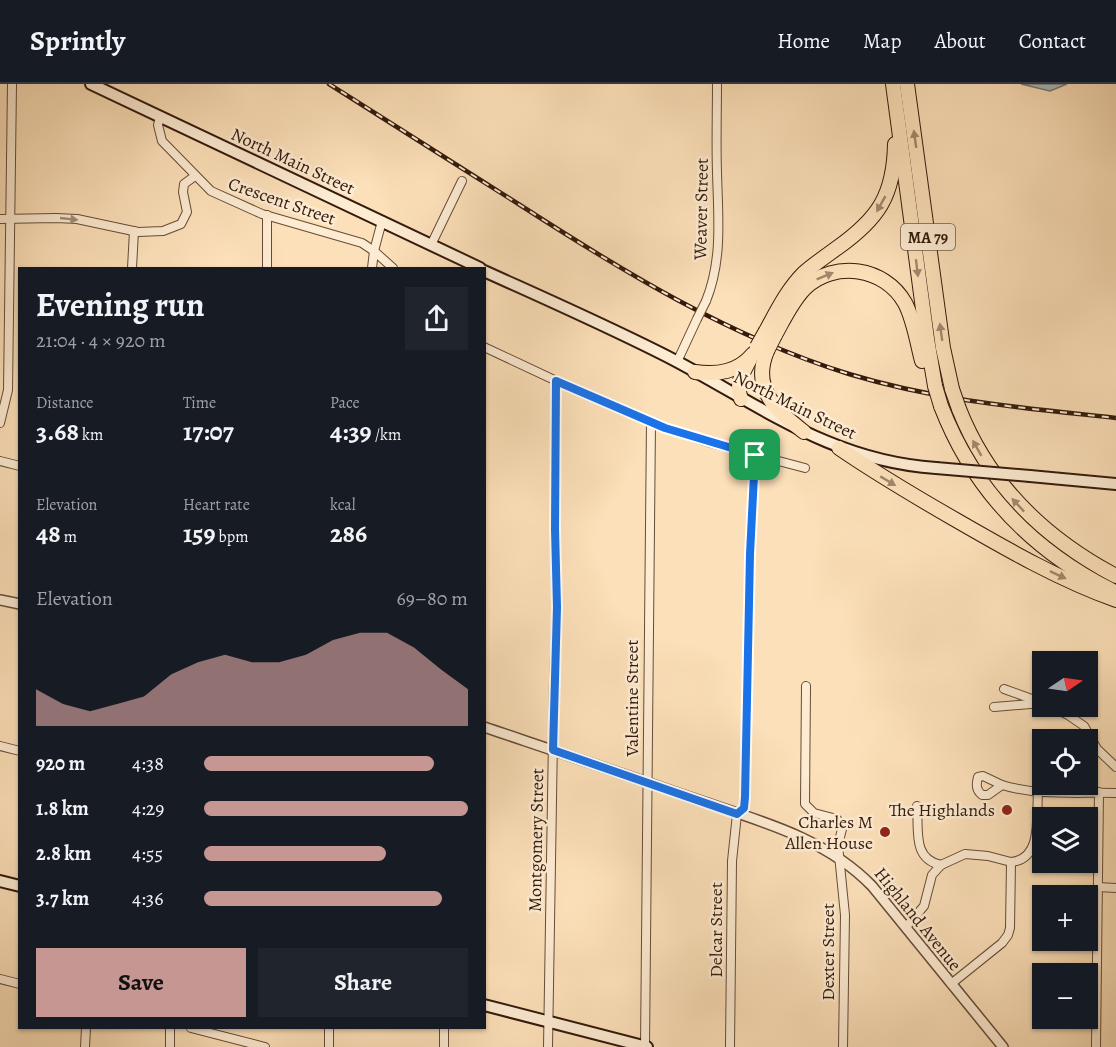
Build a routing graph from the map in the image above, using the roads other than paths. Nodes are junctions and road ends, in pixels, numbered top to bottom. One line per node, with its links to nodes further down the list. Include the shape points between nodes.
1 (12, 84): 11 (street)
2 (91, 84): 6 (main road, North Main Street)
3 (717, 84): 25 (street, Weaver Street, bridge, via 717,265 706,301)
4 (908, 84): 39 (highway, MA 79, one-way to 4, bridge, via 1000,483 980,453 952,389)
5 (893, 85): 22 (highway, one-way to 22, via 894,160 882,205 864,228 799,278 787,294); 28 (highway, MA 79, one-way to 28)
6 (160, 116): 7 (street, Crescent Street, via 162,141); 12 (main road, North Main Street)
7 (195, 176): 9 (street, Crescent Street, via 211,191); 13 (street, via 184,184 187,212 181,224 163,231)
8 (462, 181): 14 (street)
9 (267, 215): 15 (street, Crescent Street, via 362,243); 17 (street)
10 (0, 219): 11 (street)
11 (11, 219): 13 (street, one-way to 13, via 76,219); 31 (street, via 8,390)
12 (382, 221): 14 (main road, North Main Street); 15 (street)
13 (134, 231): 16 (street)
14 (431, 245): 20 (main road, North Main Street)
15 (374, 251): 18 (street); 19 (street, Crescent Street)
16 (132, 267)
17 (267, 267)
18 (372, 267)
19 (392, 267)
20 (478, 267)
21 (486, 272): 25 (main road, North Main Street)
22 (771, 333): 24 (highway, bridge); 28 (highway, one-way to 28, via 812,283 835,272 869,274 892,288 905,303)
23 (486, 348): 27 (street)
24 (759, 350): 26 (highway, via 731,370); 29 (highway, via 739,382); 32 (highway, via 765,392 779,411)
25 (677, 362): 26 (main road, North Main Street)
26 (695, 372): 29 (main road, North Main Street)
27 (556, 381): 30 (street); 55 (street, Montgomery Street)
28 (932, 385): 42 (highway, via 943,423 987,491 1027,534 1069,566)
29 (741, 399): 32 (main road, North Main Street)
30 (651, 422): 34 (street); 57 (street, Valentine Street)
31 (0, 423)
32 (804, 432): 33 (main road, North Main Street)
33 (839, 448): 38 (main road, North Main Street, bridge, via 886,462); 44 (highway, one-way to 44, via 1012,553)
34 (755, 455): 37 (street); 64 (street, Delcar Street, via 745,797 744,808)
35 (0, 461): 36 (street)
36 (18, 466)
37 (805, 468)
38 (1116, 483)
39 (1053, 536): 40 (highway); 41 (highway, MA 79)
40 (1116, 566)
41 (1116, 576)
42 (1116, 592)
43 (0, 600): 45 (street)
44 (1116, 600)
45 (18, 604)
46 (806, 686): 65 (street, Dexter Street, via 805,804 813,813 837,819 842,829)
47 (1004, 689): 48 (street)
48 (1032, 700)
49 (1032, 705): 50 (street)
50 (994, 707)
51 (1071, 717): 56 (street, via 1084,726 1097,749)
52 (486, 728): 55 (street, Highland Avenue)
53 (0, 746): 54 (street)
54 (18, 750)
55 (553, 750): 57 (street, Highland Avenue); 78 (street, Montgomery Street)
56 (1116, 767)
57 (648, 782): 64 (street, Highland Avenue); 91 (street, Valentine Street)
58 (1002, 785): 59 (street)
59 (1032, 792)
60 (1099, 792): 61 (street); 70 (street)
61 (1116, 792)
62 (1038, 795): 66 (street, via 1034,846 1027,856)
63 (917, 806): 67 (street, via 920,849 928,860)
64 (737, 814): 65 (street, Highland Avenue, via 806,839); 92 (street, Delcar Street, via 732,861)
65 (840, 858): 72 (street, Highland Avenue, via 872,886); 93 (street, Dexter Street, via 845,915)
66 (1011, 862): 67 (street, via 965,854); 76 (street, via 1008,935)
67 (941, 865): 72 (street, via 932,875 924,906)
68 (0, 881): 69 (main road)
69 (18, 886)
70 (1098, 888): 71 (street)
71 (1116, 888)
72 (906, 927): 76 (street, Highland Avenue)
73 (1097, 951): 95 (street)
74 (0, 979): 75 (street)
75 (18, 984)
76 (951, 984): 94 (street, Highland Avenue)
77 (486, 1005): 78 (main road)
78 (549, 1021): 90 (street, Montgomery Street); 91 (main road)
79 (86, 1029): 85 (street)
80 (170, 1029): 86 (street)
81 (195, 1029): 84 (street)
82 (329, 1029): 88 (street)
83 (444, 1029): 89 (street)
84 (252, 1045): 87 (street)
85 (85, 1047)
86 (170, 1047)
87 (265, 1047)
88 (329, 1047)
89 (444, 1047)
90 (548, 1047)
91 (646, 1047)
92 (730, 1047)
93 (843, 1047)
94 (1003, 1047)
95 (1096, 1047)

